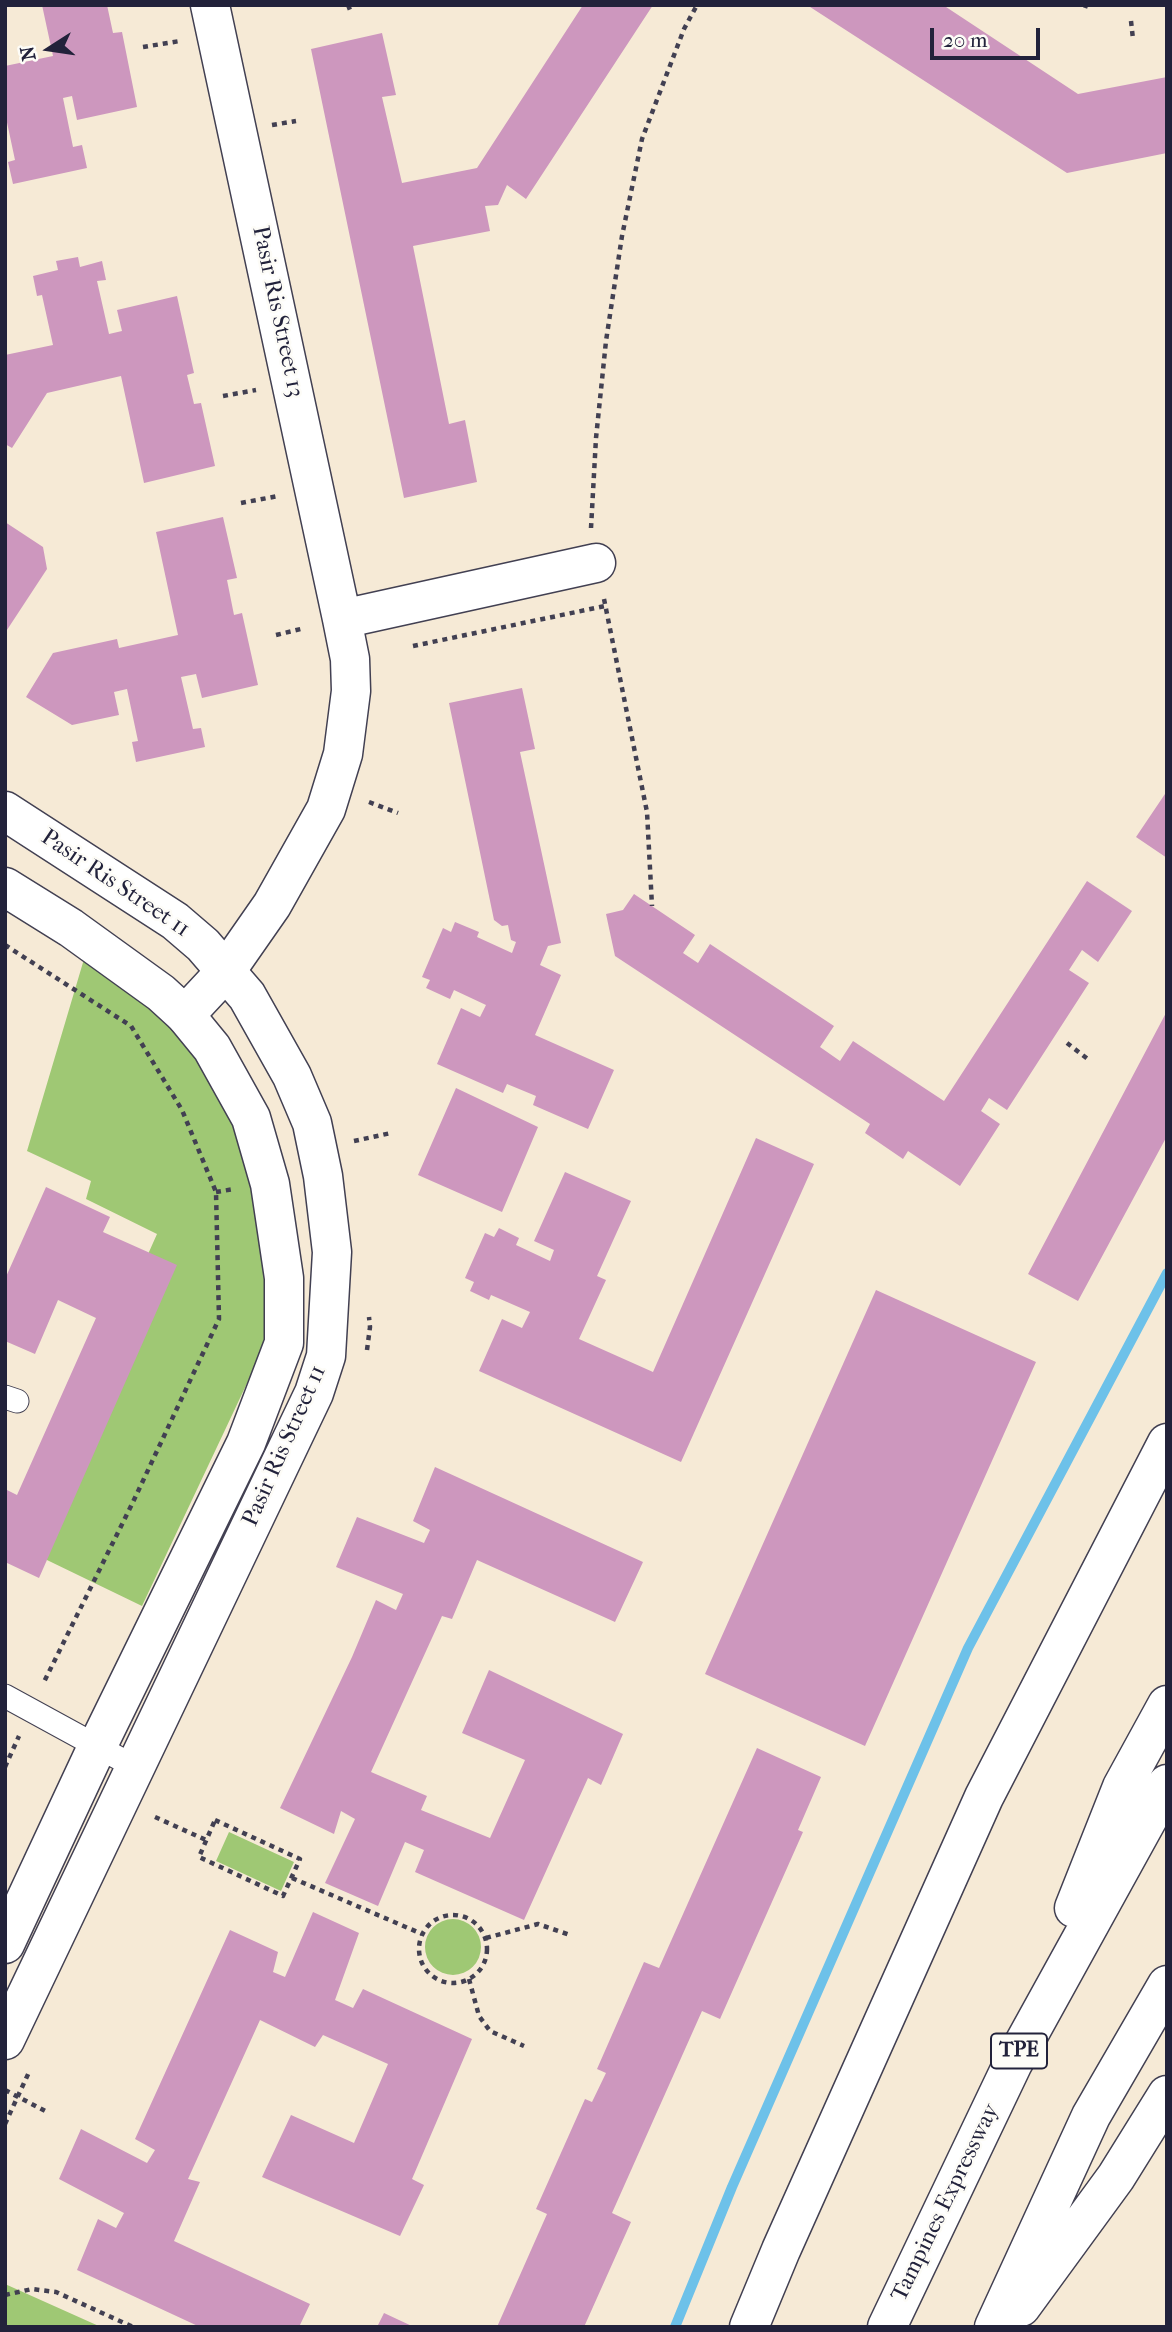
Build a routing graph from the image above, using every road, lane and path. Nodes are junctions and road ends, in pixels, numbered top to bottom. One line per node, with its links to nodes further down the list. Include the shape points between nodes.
1 (210, 5): 13 (main road, Pasir Ris Street 13)
2 (697, 5): 11 (path, via 642,139 622,236 596,438 591,528)
3 (1131, 21): 5 (path)
4 (181, 31): 6 (path, via 184,40)
5 (1133, 39)
6 (143, 47)
7 (223, 396): 8 (path, via 258,389)
8 (261, 403)
9 (280, 496): 10 (path)
10 (241, 503)
11 (596, 563): 12 (path); 13 (main road)
12 (606, 606): 16 (path); 21 (path, via 647,812)
13 (342, 619): 23 (main road, Pasir Ris Street 13, via 351,691 343,754 326,809 272,905)
14 (276, 635): 15 (path, via 308,627)
15 (310, 639)
16 (410, 646)
17 (364, 799): 19 (path)
18 (5, 811): 23 (main road, Pasir Ris Street 11, via 174,921)
19 (398, 813)
20 (5, 887): 24 (main road, Pasir Ris Street 11, via 71,928)
21 (652, 906)
22 (5, 945): 32 (path, via 131,1026 182,1110 216,1192 219,1257 219,1319)
23 (226, 971): 24 (main road, Pasir Ris Street 13); 34 (main road, Pasir Ris Street 11, via 264,1024 312,1123 332,1252 326,1356 314,1393)
24 (185, 1014): 33 (main road, Pasir Ris Street 11, via 212,1048 251,1118 270,1184 284,1278 284,1343 246,1443)
25 (1068, 1043): 26 (path)
26 (1089, 1060)
27 (391, 1133): 28 (path)
28 (345, 1143)
29 (1167, 1443): 54 (main road, via 984,1797)
30 (5, 1696): 32 (lane)
31 (1167, 1705): 48 (main road, via 1122,1787)
32 (30, 1709): 33 (lane); 35 (path)
33 (97, 1747): 34 (lane); 43 (main road, Pasir Ris Street 11)
34 (135, 1767): 46 (main road, Pasir Ris Street 11)
35 (5, 1768)
36 (1167, 1784): 48 (main road, Tampines Expressway / TPE)
37 (155, 1817): 38 (path)
38 (206, 1840): 39 (path, via 199,1857 283,1896); 39 (path, via 215,1820 300,1859)
39 (292, 1878): 40 (path)
40 (422, 1934): 42 (path, via 448,1915 477,1924); 44 (path, via 420,1956 431,1975 451,1983)
41 (570, 1935): 42 (path, via 538,1924)
42 (486, 1938): 44 (path, via 484,1959)
43 (5, 1944)
44 (469, 1979): 47 (path, via 479,2016 490,2031)
45 (1167, 1985): 56 (main road, via 1091,2116)
46 (5, 2040)
47 (524, 2046)
48 (1013, 2063): 55 (main road, Tampines Expressway / TPE)
49 (5, 2090): 51 (path)
50 (1167, 2095): 57 (main road, via 1116,2177)
51 (49, 2113)
52 (5, 2295): 53 (path, via 32,2289 56,2292)
53 (133, 2327)
54 (749, 2327)
55 (887, 2327)
56 (994, 2327)
57 (1007, 2327)

